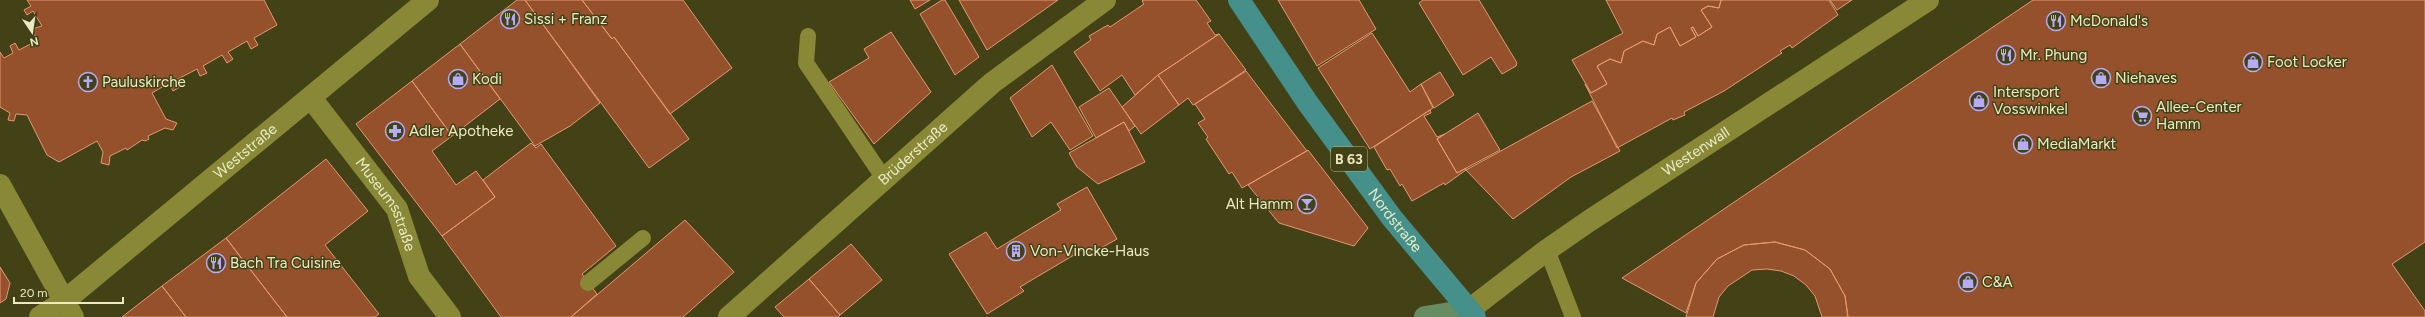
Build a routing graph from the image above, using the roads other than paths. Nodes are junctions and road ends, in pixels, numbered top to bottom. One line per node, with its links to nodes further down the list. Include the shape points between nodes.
1 (428, 0): 6 (street, Weststraße)
2 (1105, 0): 7 (street, Brüderstraße, via 992,82)
3 (1239, 0): 13 (main road, Nordstraße / B 63, via 1307,102 1392,218)
4 (1928, 0): 10 (street, Westenwall)
5 (808, 36): 7 (lane, via 806,63)
6 (311, 98): 12 (street, Weststraße); 15 (street, Museumsstraße, via 397,209 419,276)
7 (885, 180): 16 (street, Brüderstraße)
8 (0, 185): 12 (street)
9 (643, 238): 11 (lane)
10 (1547, 250): 13 (street, Westenwall); 18 (lane)
11 (588, 283)
12 (68, 309): 14 (street, Weststraße)
13 (1472, 314): 17 (main road)
14 (40, 317)
15 (450, 317)
16 (729, 317)
17 (1426, 317)
18 (1573, 317)

